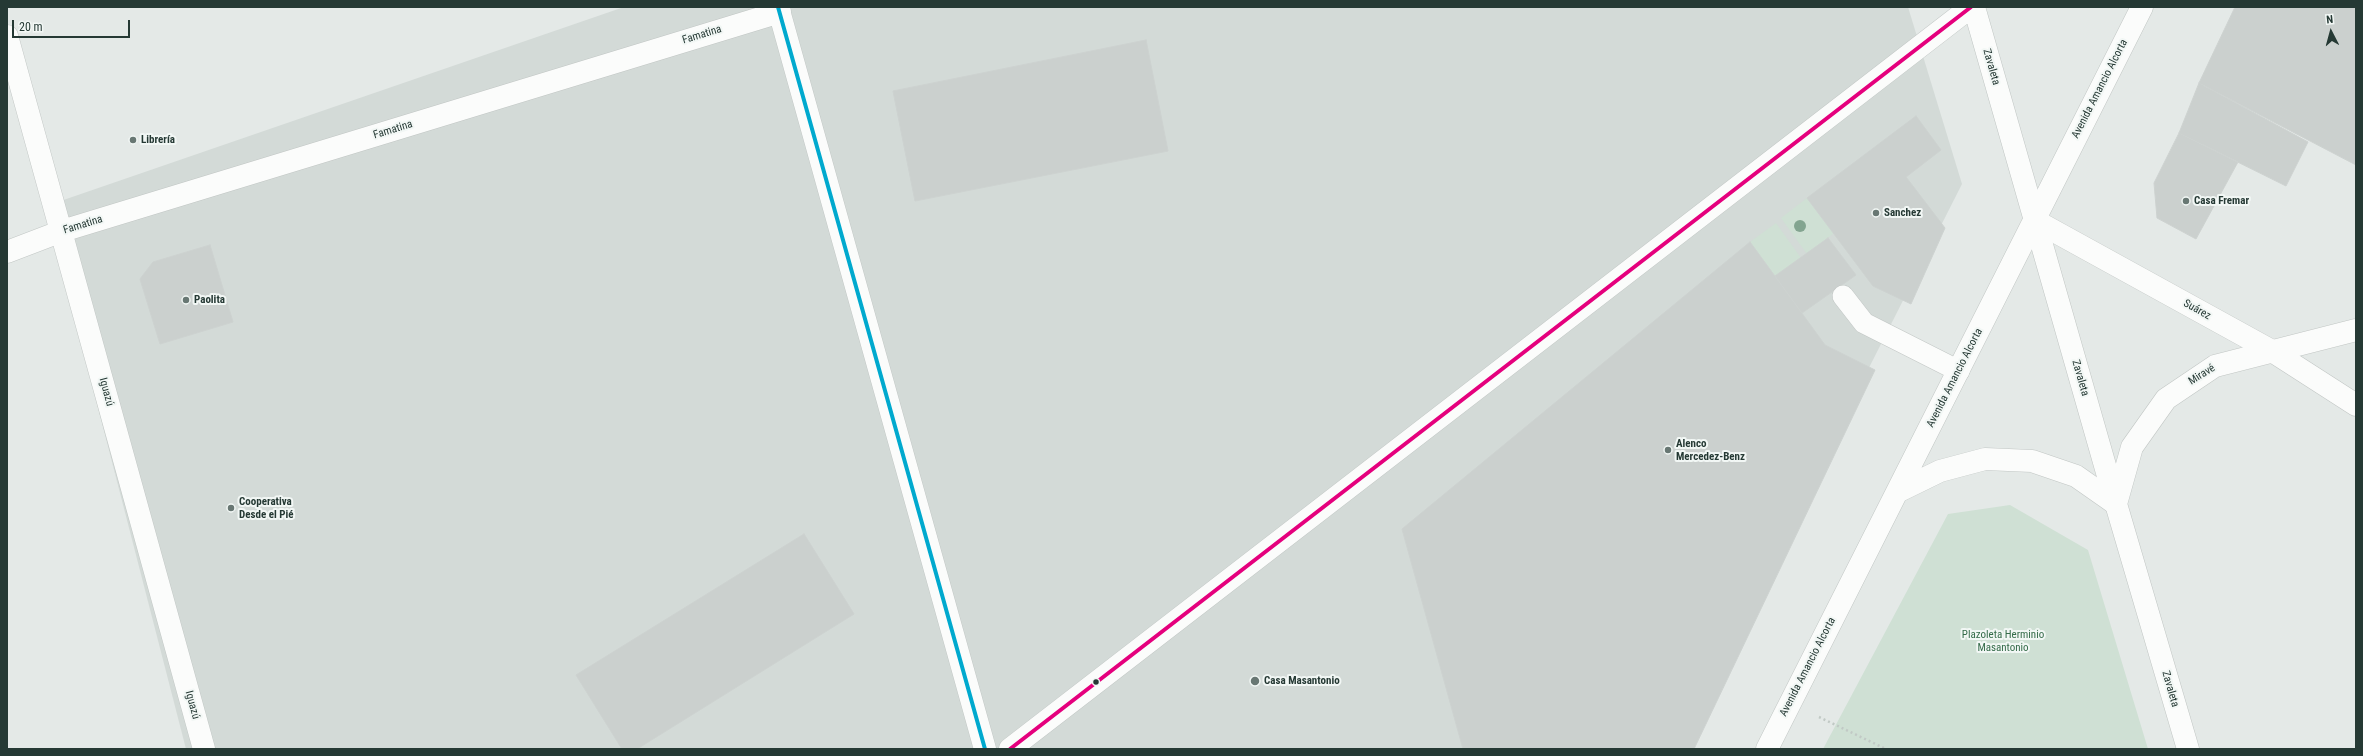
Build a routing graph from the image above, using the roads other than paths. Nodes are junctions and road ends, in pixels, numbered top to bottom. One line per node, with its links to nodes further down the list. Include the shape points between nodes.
1 (1973, 7): 5 (street, Zavaleta); 17 (street)
2 (2142, 7): 5 (street, Avenida Amancio Alcorta)
3 (779, 10): 6 (street, Famatina); 16 (street)
4 (7, 36): 6 (street, Iguazú)
5 (2034, 220): 10 (street, Suárez); 11 (street, Avenida Amancio Alcorta); 14 (street, Zavaleta)
6 (62, 231): 7 (street, Famatina); 15 (street, Iguazú)
7 (7, 252)
8 (1843, 296): 11 (lane, via 1864,323)
9 (2356, 330): 10 (street, Miravé)
10 (2272, 351): 12 (street, Suárez); 14 (street, Miravé, via 2214,366 2166,399 2132,447)
11 (1959, 371): 13 (street, Avenida Amancio Alcorta)
12 (2356, 405)
13 (1896, 492): 14 (street, via 1940,471 1985,459 2032,461 2076,476); 18 (street, Avenida Amancio Alcorta)
14 (2116, 504): 19 (street, Zavaleta)
15 (204, 749)
16 (985, 749)
17 (1010, 749)
18 (1767, 749)
19 (2188, 749)

